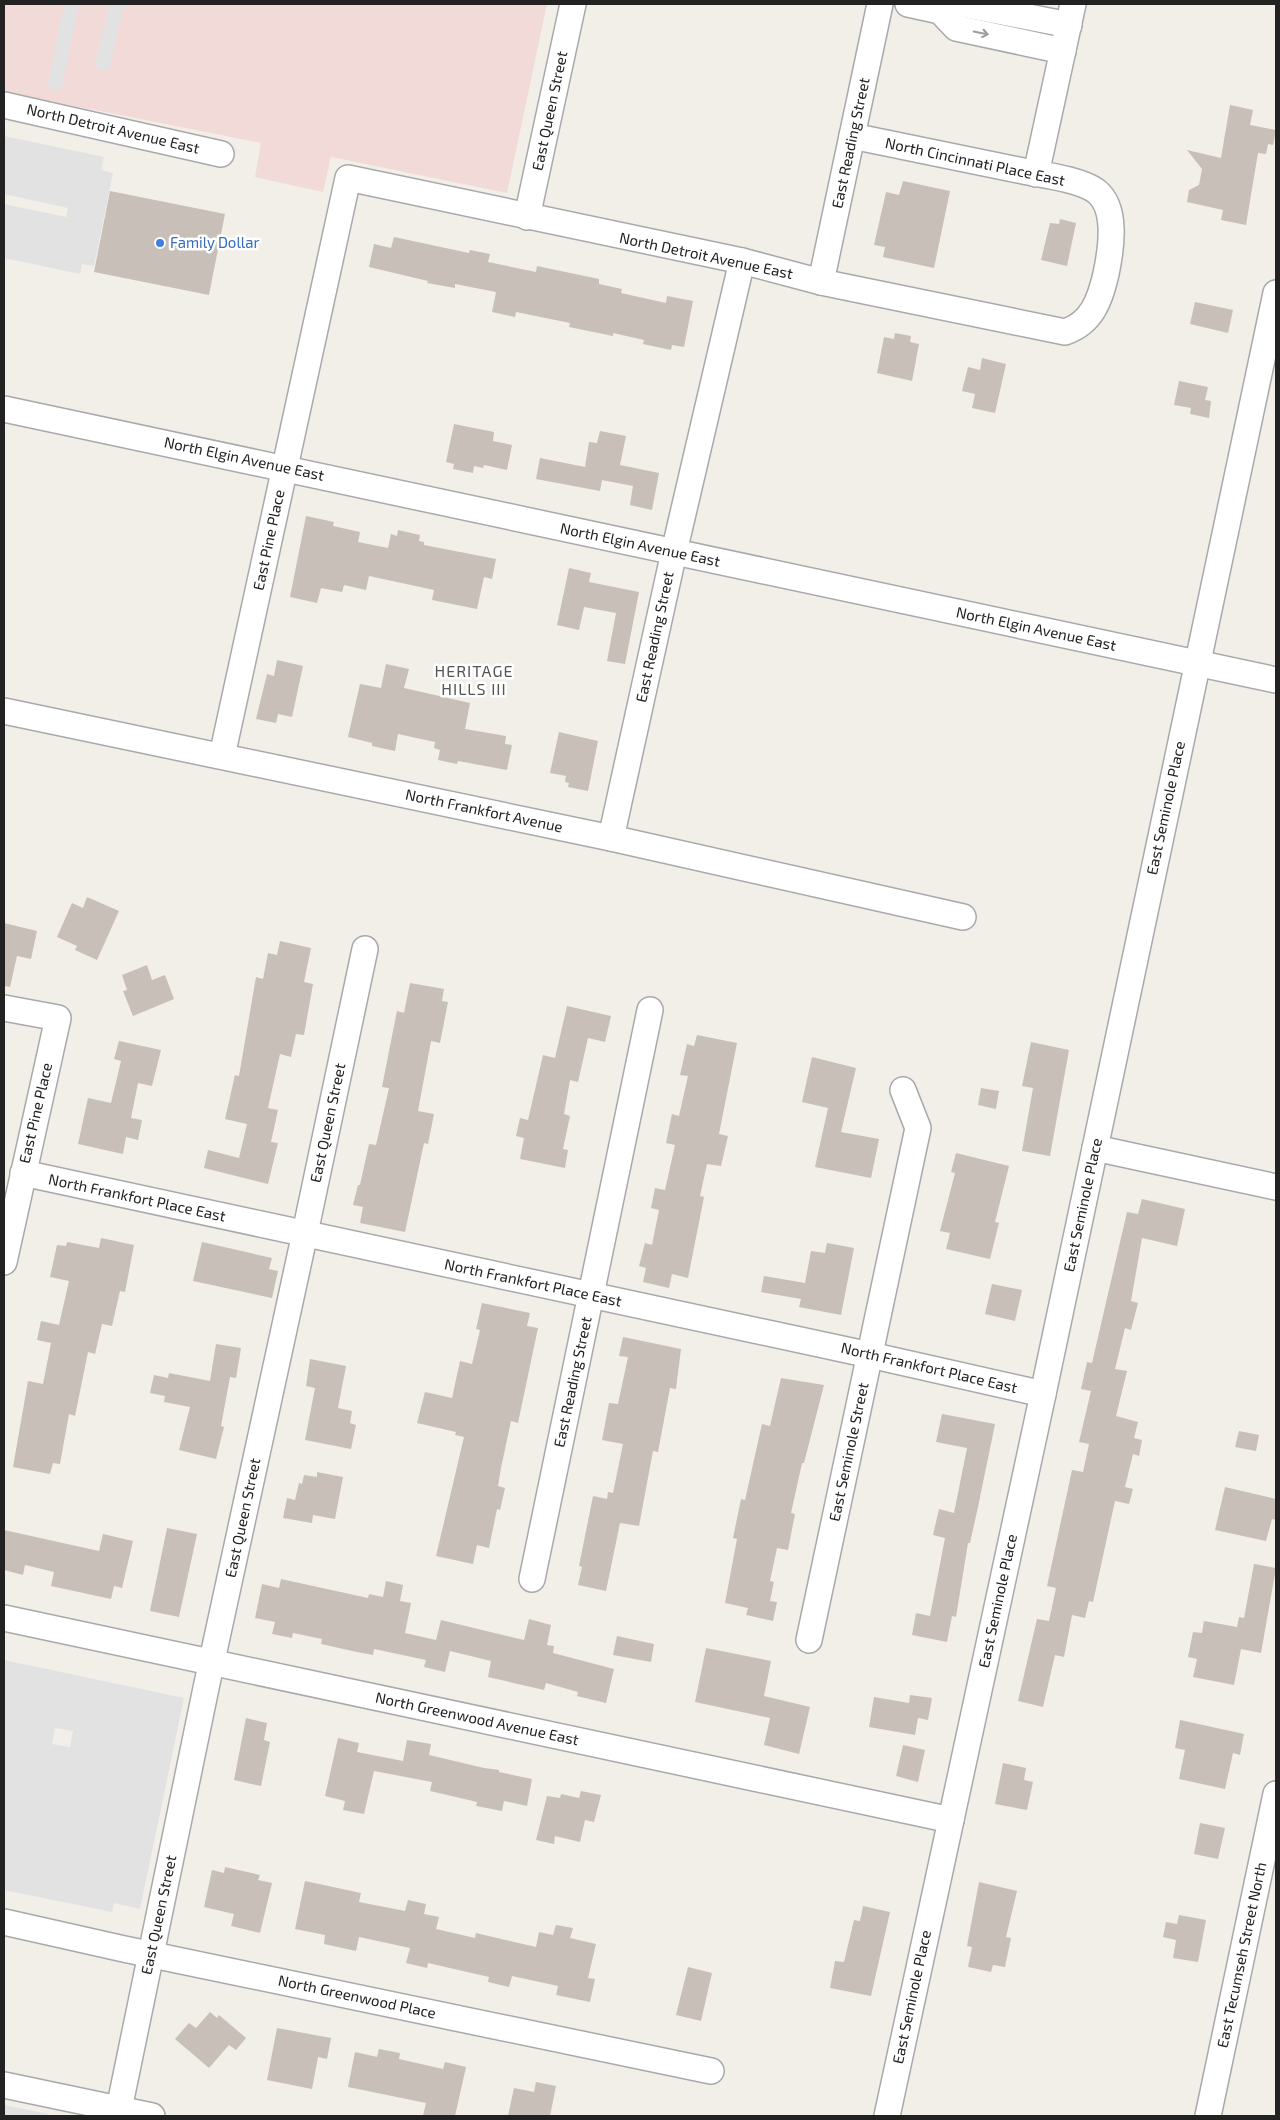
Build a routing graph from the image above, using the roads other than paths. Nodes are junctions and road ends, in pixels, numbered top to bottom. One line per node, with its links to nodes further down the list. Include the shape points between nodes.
1 (572, 4): 12 (street, East Queen Street)
2 (880, 4): 8 (street, East Reading Street)
3 (908, 4): 4 (street)
4 (954, 6): 5 (street); 6 (street, one-way to 6, via 956,28)
5 (1071, 14): 6 (street)
6 (1063, 51): 10 (street)
7 (4, 105): 9 (street, North Detroit Avenue East)
8 (852, 136): 10 (street, North Cincinnati Place East); 14 (street, East Reading Street)
9 (221, 154)
10 (1036, 174): 16 (street, North Cincinnati Place East, via 1096,191 1109,212 1103,286 1088,317 1078,327)
11 (348, 178): 12 (street, North Detroit Avenue East); 18 (street, East Pine Place)
12 (527, 217): 13 (street, North Detroit Avenue East)
13 (742, 261): 14 (street, North Detroit Avenue East); 19 (street, East Reading Street)
14 (821, 282): 16 (street, North Detroit Avenue East)
15 (1276, 293): 20 (street, East Seminole Place)
16 (1065, 332)
17 (4, 409): 18 (street, North Elgin Avenue East)
18 (284, 467): 19 (street, North Elgin Avenue East); 23 (street, East Pine Place)
19 (674, 552): 20 (street, North Elgin Avenue East); 24 (street, East Reading Street)
20 (1196, 663): 21 (street, North Elgin Avenue East); 30 (street, East Seminole Place)
21 (1276, 680)
22 (4, 711): 23 (street, North Frankfort Avenue)
23 (222, 756): 24 (street, North Frankfort Avenue)
24 (611, 838): 25 (street, North Frankfort Avenue)
25 (963, 917)
26 (365, 949): 33 (street, East Queen Street)
27 (4, 1008): 31 (street, East Pine Place, via 58,1018)
28 (650, 1010): 35 (street, East Reading Street)
29 (903, 1090): 36 (street, East Seminole Street, via 918,1128)
30 (1095, 1148): 32 (street); 37 (street, East Seminole Place)
31 (23, 1173): 33 (street, North Frankfort Place East); 34 (street, East Pine Place)
32 (1276, 1187)
33 (306, 1233): 35 (street, North Frankfort Place East); 41 (street, East Queen Street)
34 (4, 1262)
35 (591, 1296): 36 (street, North Frankfort Place East); 38 (street, East Reading Street)
36 (870, 1355): 37 (street, North Frankfort Place East); 40 (street, East Seminole Street)
37 (1043, 1394): 43 (street, East Seminole Place)
38 (532, 1578)
39 (4, 1618): 41 (street, North Greenwood Avenue East)
40 (809, 1640)
41 (212, 1662): 43 (street, North Greenwood Avenue East); 45 (street, East Queen Street)
42 (1276, 1794): 52 (street, East Tecumseh Street North)
43 (950, 1820): 51 (street, East Seminole Place)
44 (4, 1922): 45 (street, North Greenwood Place)
45 (150, 1954): 46 (street, North Greenwood Place); 48 (street, East Queen Street)
46 (711, 2071)
47 (4, 2085): 49 (street)
48 (121, 2098): 49 (street); 50 (street)
49 (65, 2107)
50 (152, 2116)
51 (887, 2116)
52 (1208, 2116)

